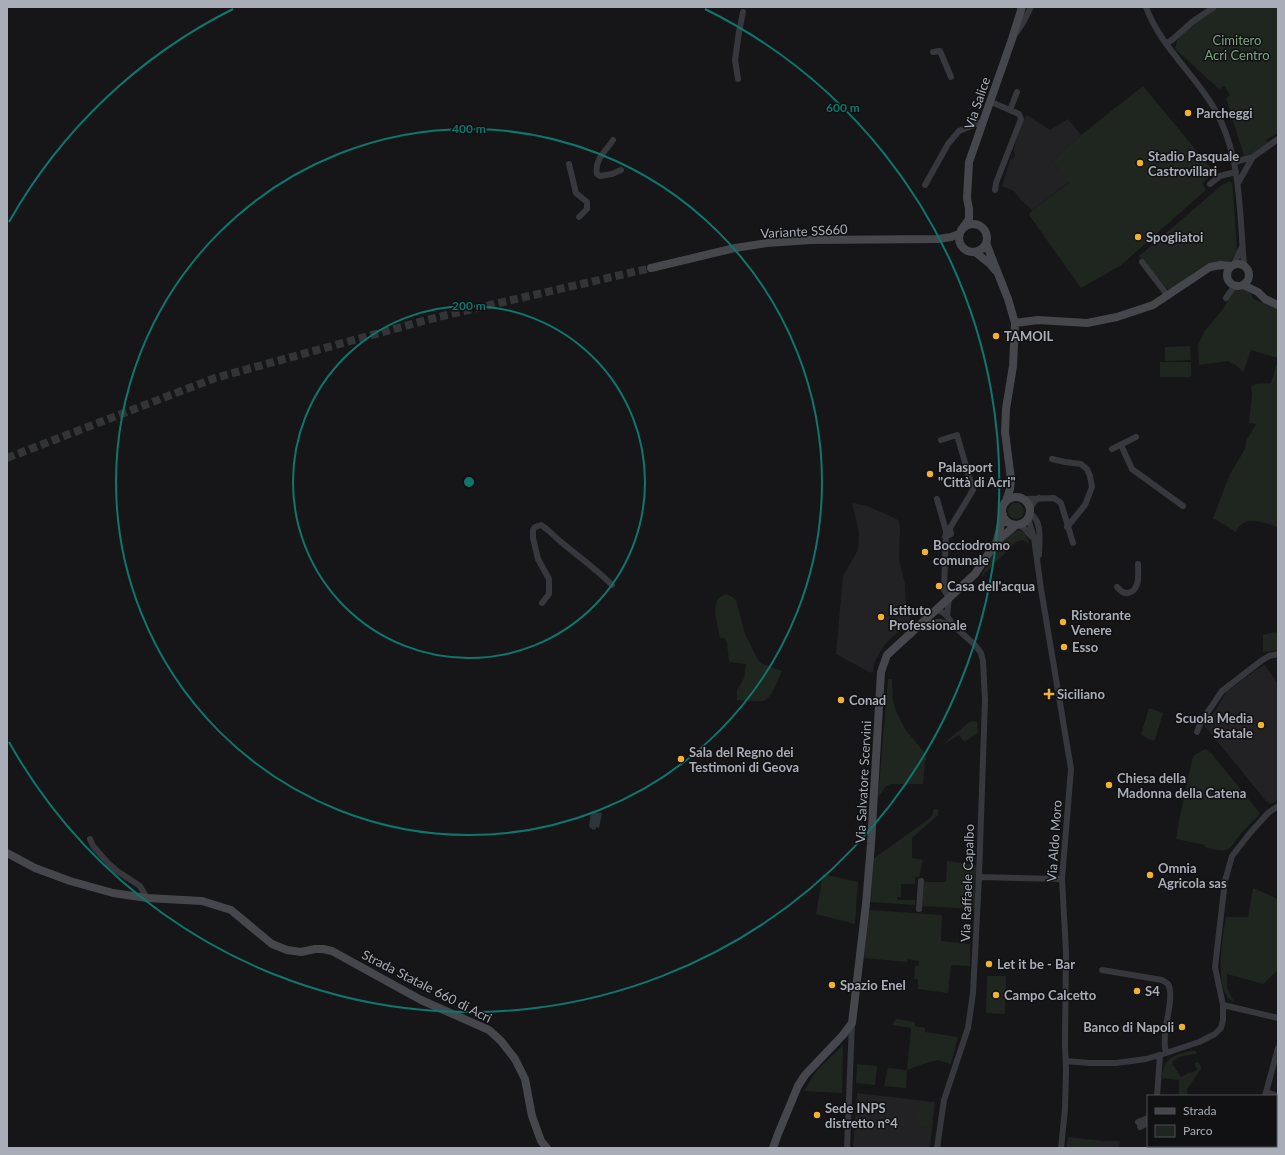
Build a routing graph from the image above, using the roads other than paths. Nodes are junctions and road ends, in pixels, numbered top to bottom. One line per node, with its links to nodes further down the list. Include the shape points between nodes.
1 (1022, 7): 6 (main road, Via Salice)
2 (1031, 7): 6 (street)
3 (1146, 7): 7 (street, via 1155,28)
4 (1214, 7): 7 (street)
5 (743, 12): 10 (street, via 735,60)
6 (1012, 39): 12 (main road, Via Salice)
7 (1166, 44): 18 (street, via 1209,100 1220,120)
8 (933, 52): 9 (street, via 940,51)
9 (951, 77)
10 (738, 79)
11 (1016, 92): 13 (street)
12 (991, 102): 13 (street); 14 (main road, Via Salice)
13 (1010, 110): 25 (street, via 1019,114 1021,119)
14 (984, 121): 24 (street, via 959,131 948,144); 26 (main road, Via Salice, via 970,162 967,198)
15 (1278, 139): 17 (street)
16 (613, 140): 20 (street, via 599,159 595,168 596,174 600,176)
17 (1253, 157): 18 (street); 22 (street)
18 (1234, 162): 21 (street)
19 (569, 164): 27 (street, via 576,193 587,202 587,209)
20 (621, 170)
21 (1236, 172): 22 (street); 23 (street, via 1220,176)
22 (1238, 183): 32 (street)
23 (1210, 184)
24 (926, 185)
25 (995, 190)
26 (969, 209): 28 (main road); 29 (main road, via 969,218)
27 (579, 217)
28 (976, 224): 29 (main road, via 968,225); 31 (main road, via 986,232)
29 (960, 232): 30 (main road, Variante SS660, via 951,237); 33 (main road, via 958,238)
30 (938, 239): 33 (main road); 38 (main road, Variante SS660, via 767,243)
31 (986, 243): 34 (main road, via 982,249); 39 (main road)
32 (1242, 246): 36 (street); 37 (street)
33 (961, 247): 34 (main road)
34 (975, 252): 39 (main road)
35 (1142, 262): 43 (street)
36 (1244, 265): 37 (main road, via 1238,263); 40 (main road)
37 (1231, 267): 41 (main road, via 1227,276); 43 (main road, via 1210,267)
38 (651, 268)
39 (999, 274): 45 (main road)
40 (1249, 275): 41 (main road, via 1247,281); 42 (main road)
41 (1236, 284): 42 (main road)
42 (1258, 292): 44 (main road)
43 (1168, 296): 45 (main road, via 1154,305 1087,324 1038,320)
44 (1278, 305)
45 (1015, 323): 51 (main road, via 1005,432)
46 (1136, 438): 48 (street)
47 (941, 440): 61 (street, via 957,435 973,490 950,528 951,534)
48 (1121, 445): 49 (street); 56 (street, via 1132,469)
49 (1112, 450)
50 (1052, 459): 60 (street, via 1081,464 1090,476 1092,486 1085,505)
51 (1010, 479): 52 (main road); 55 (main road)
52 (1022, 498): 53 (street); 55 (main road, via 1013,498); 57 (main road, via 1028,504)
53 (1040, 498): 57 (street, via 1034,502); 60 (street, via 1054,498 1061,503)
54 (937, 499): 61 (street, via 946,531)
55 (1006, 502): 58 (main road)
56 (1183, 506)
57 (1029, 513): 59 (main road, via 1024,523); 62 (street, Via Aldo Moro); 66 (street, via 1037,521 1039,532)
58 (1003, 515): 59 (main road, via 1008,522); 63 (main road)
59 (1018, 524): 62 (street); 63 (main road)
60 (1067, 527): 64 (street)
61 (945, 537): 69 (street, via 944,590)
62 (1034, 538): 66 (street, Via Aldo Moro)
63 (997, 541): 69 (main road, Via Salvatore Scervini, via 975,574)
64 (1073, 543)
65 (1138, 564): 68 (street, via 1137,587 1130,593 1124,593)
66 (1039, 575): 82 (street, Via Aldo Moro, via 1071,769)
67 (612, 585): 70 (street, via 541,525 533,530 533,538 538,559 549,579 549,594)
68 (1117, 586)
69 (949, 598): 71 (main road, Via Salvatore Scervini); 72 (street)
70 (542, 602)
71 (936, 610): 72 (street); 73 (main road, Via Salvatore Scervini); 74 (street)
72 (947, 616): 75 (street)
73 (924, 622): 74 (street); 89 (main road, Via Salvatore Scervini, via 887,655 881,672 871,844)
74 (941, 622): 75 (street)
75 (954, 626): 81 (street, Via Raffaele Capalbo, via 975,645 983,661 985,700)
76 (1278, 654): 77 (street, via 1261,661 1222,691)
77 (1197, 732)
78 (1278, 806): 87 (street, via 1268,813 1232,856 1225,881 1215,967)
79 (90, 839): 84 (street, via 108,863 140,886)
80 (7, 852): 84 (main road, Strada Statale 660 di Acri, via 34,868 70,881 113,893)
81 (979, 877): 82 (street); 100 (street, Via Raffaele Capalbo, via 973,993 968,1028 944,1100)
82 (1062, 879): 92 (street, Via Aldo Moro, via 1066,952)
83 (921, 881): 85 (street)
84 (147, 898): 97 (main road, Strada Statale 660 di Acri, via 202,902 231,910 272,944 301,952 315,949 332,951 421,1000 490,1030 515,1060 525,1079 532,1116 540,1141)
85 (918, 909)
86 (1102, 970): 91 (street, via 1162,980 1168,984 1171,992)
87 (1224, 1005): 88 (street); 91 (street, via 1221,1028 1215,1034)
88 (1278, 1018)
89 (852, 1023): 98 (main road, via 805,1074); 99 (street)
90 (1278, 1048): 93 (street)
91 (1163, 1054): 92 (street, via 1116,1063); 94 (street)
92 (1066, 1061): 101 (street, Via Aldo Moro)
93 (1265, 1094)
94 (1157, 1095)
95 (1147, 1119): 96 (street, via 1139,1124)
96 (1147, 1123)
97 (547, 1148)
98 (773, 1148)
99 (847, 1148)
100 (937, 1148)
101 (1061, 1148)

